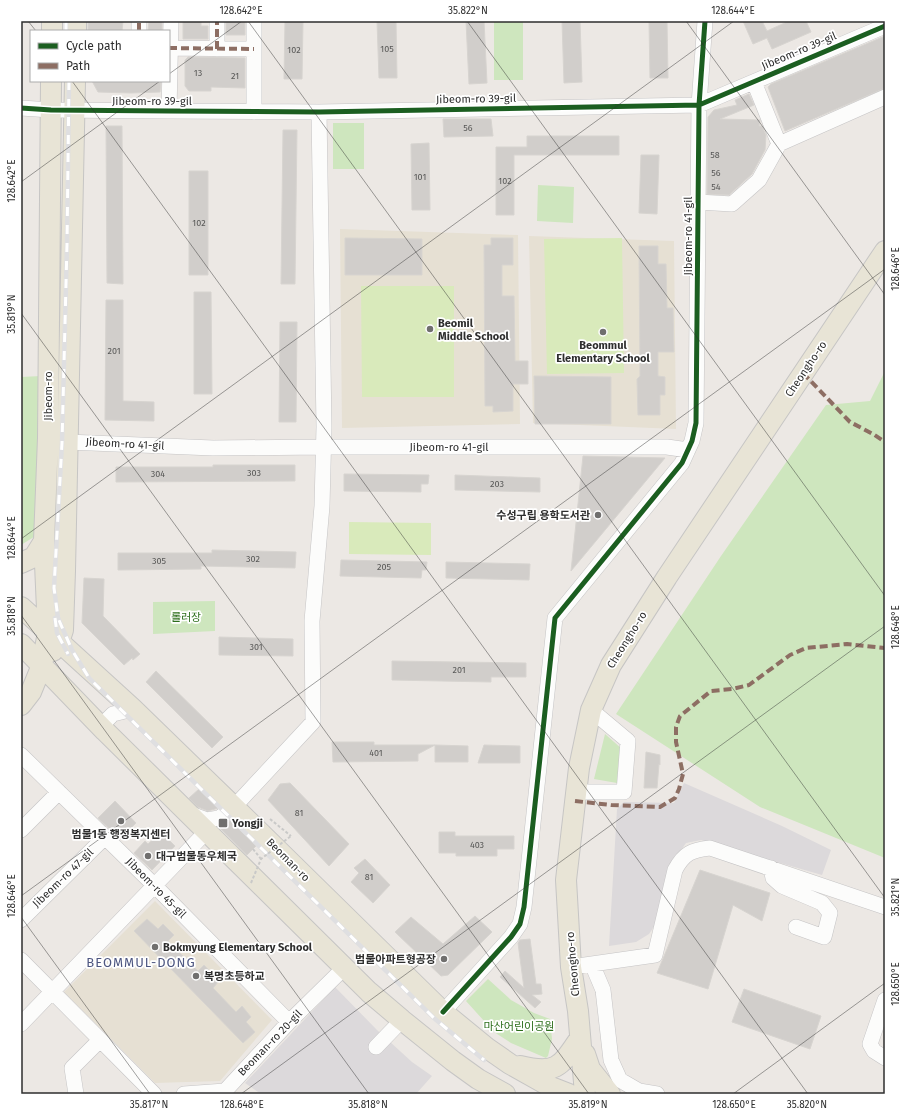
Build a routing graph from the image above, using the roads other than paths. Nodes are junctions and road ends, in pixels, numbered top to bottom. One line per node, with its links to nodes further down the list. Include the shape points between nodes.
1 (171, 21): 6 (street, Jibeom-ro 39-gil)
2 (217, 21): 7 (street)
3 (254, 21): 8 (street)
4 (705, 21): 14 (street, Jibeom-ro 41-gil)
5 (885, 26): 12 (street, Jibeom-ro 39-gil)
6 (170, 48): 7 (street)
7 (217, 49): 8 (street)
8 (254, 49): 19 (street)
9 (51, 82): 16 (main road, Jibeom-ro)
10 (75, 82): 17 (main road)
11 (169, 82): 18 (street, Jibeom-ro 39-gil)
12 (754, 82): 14 (street, Jibeom-ro 39-gil); 21 (street)
13 (885, 97): 21 (street)
14 (699, 105): 20 (street, Jibeom-ro 39-gil); 22 (street, Jibeom-ro 41-gil)
15 (21, 108): 16 (street, Jibeom-ro 39-gil)
16 (51, 110): 17 (street, Jibeom-ro 39-gil); 27 (main road, Jibeom-ro, via 48,438)
17 (74, 110): 18 (street, Jibeom-ro 39-gil); 24 (main road)
18 (169, 112): 19 (street, Jibeom-ro 39-gil)
19 (254, 112): 20 (street, Jibeom-ro 39-gil)
20 (319, 112): 25 (street)
21 (779, 144): 22 (street, via 759,180 732,204)
22 (698, 202): 26 (street, Jibeom-ro 41-gil, via 696,423)
23 (885, 251): 35 (main road, Cheongho-ro, via 667,577 611,665)
24 (67, 442): 25 (street, Jibeom-ro 41-gil, via 213,448); 30 (main road, via 63,630)
25 (323, 447): 26 (street, Jibeom-ro 41-gil, via 667,447); 40 (street, via 322,506 312,621 314,722)
26 (688, 450): 56 (street, via 682,463 555,618 524,907 520,924)
27 (44, 541): 28 (main road, via 34,557); 30 (main road, Jibeom-ro)
28 (21, 563)
29 (21, 607): 30 (main road, Beoman-ro)
30 (54, 637): 32 (main road); 34 (main road, Beoman-ro)
31 (21, 644): 32 (main road)
32 (42, 665): 33 (main road, via 31,692); 36 (main road)
33 (21, 705)
34 (133, 710): 36 (street, via 113,714 106,721); 40 (main road, Beoman-ro)
35 (591, 710): 39 (main road, Cheongho-ro); 39 (street, via 628,741 624,792)
36 (105, 731): 41 (main road)
37 (21, 755): 38 (street, Jibeom-ro 45-gil)
38 (59, 792): 42 (street); 44 (street, Jibeom-ro 45-gil)
39 (576, 792): 52 (main road, Cheongho-ro, via 566,880)
40 (234, 806): 41 (street, via 219,818 207,820); 56 (main road, Beoman-ro)
41 (186, 812): 43 (main road)
42 (21, 830)
43 (206, 832): 46 (street); 53 (main road)
44 (105, 837): 46 (street, Jibeom-ro 45-gil); 48 (street, Jibeom-ro 47-gil)
45 (771, 868): 47 (street); 49 (street, via 773,878 782,886 822,903 830,914 824,937); 51 (street, via 710,848 688,853 680,860 675,870 655,955)
46 (155, 886): 54 (street); 58 (street, Jibeom-ro 45-gil)
47 (885, 907)
48 (21, 920)
49 (796, 927)
50 (21, 960): 54 (street)
51 (592, 964): 52 (street); 72 (street, via 603,990 611,1060 620,1080 639,1091)
52 (571, 967): 60 (main road, Cheongho-ro)
53 (344, 968): 57 (main road); 58 (street, Beoman-ro 20-gil)
54 (52, 992): 59 (street); 61 (street)
55 (885, 1000): 63 (street, via 870,1044 874,1051)
56 (443, 1012): 64 (main road, Beoman-ro)
57 (402, 1020): 62 (street); 68 (main road, via 478,1079)
58 (289, 1022): 67 (street, Beoman-ro 20-gil, via 224,1091)
59 (21, 1024)
60 (580, 1038): 64 (main road, via 565,1061 553,1069 531,1069); 70 (main road, Cheongho-ro); 71 (main road, via 590,1069)
61 (100, 1040): 65 (street, via 72,1068); 66 (street)
62 (376, 1047)
63 (885, 1058)
64 (510, 1064): 69 (main road, Beoman-ro, via 529,1076)
65 (76, 1094)
66 (154, 1094)
67 (184, 1094)
68 (505, 1094)
69 (569, 1094)
70 (585, 1094)
71 (610, 1094)
72 (657, 1094)

